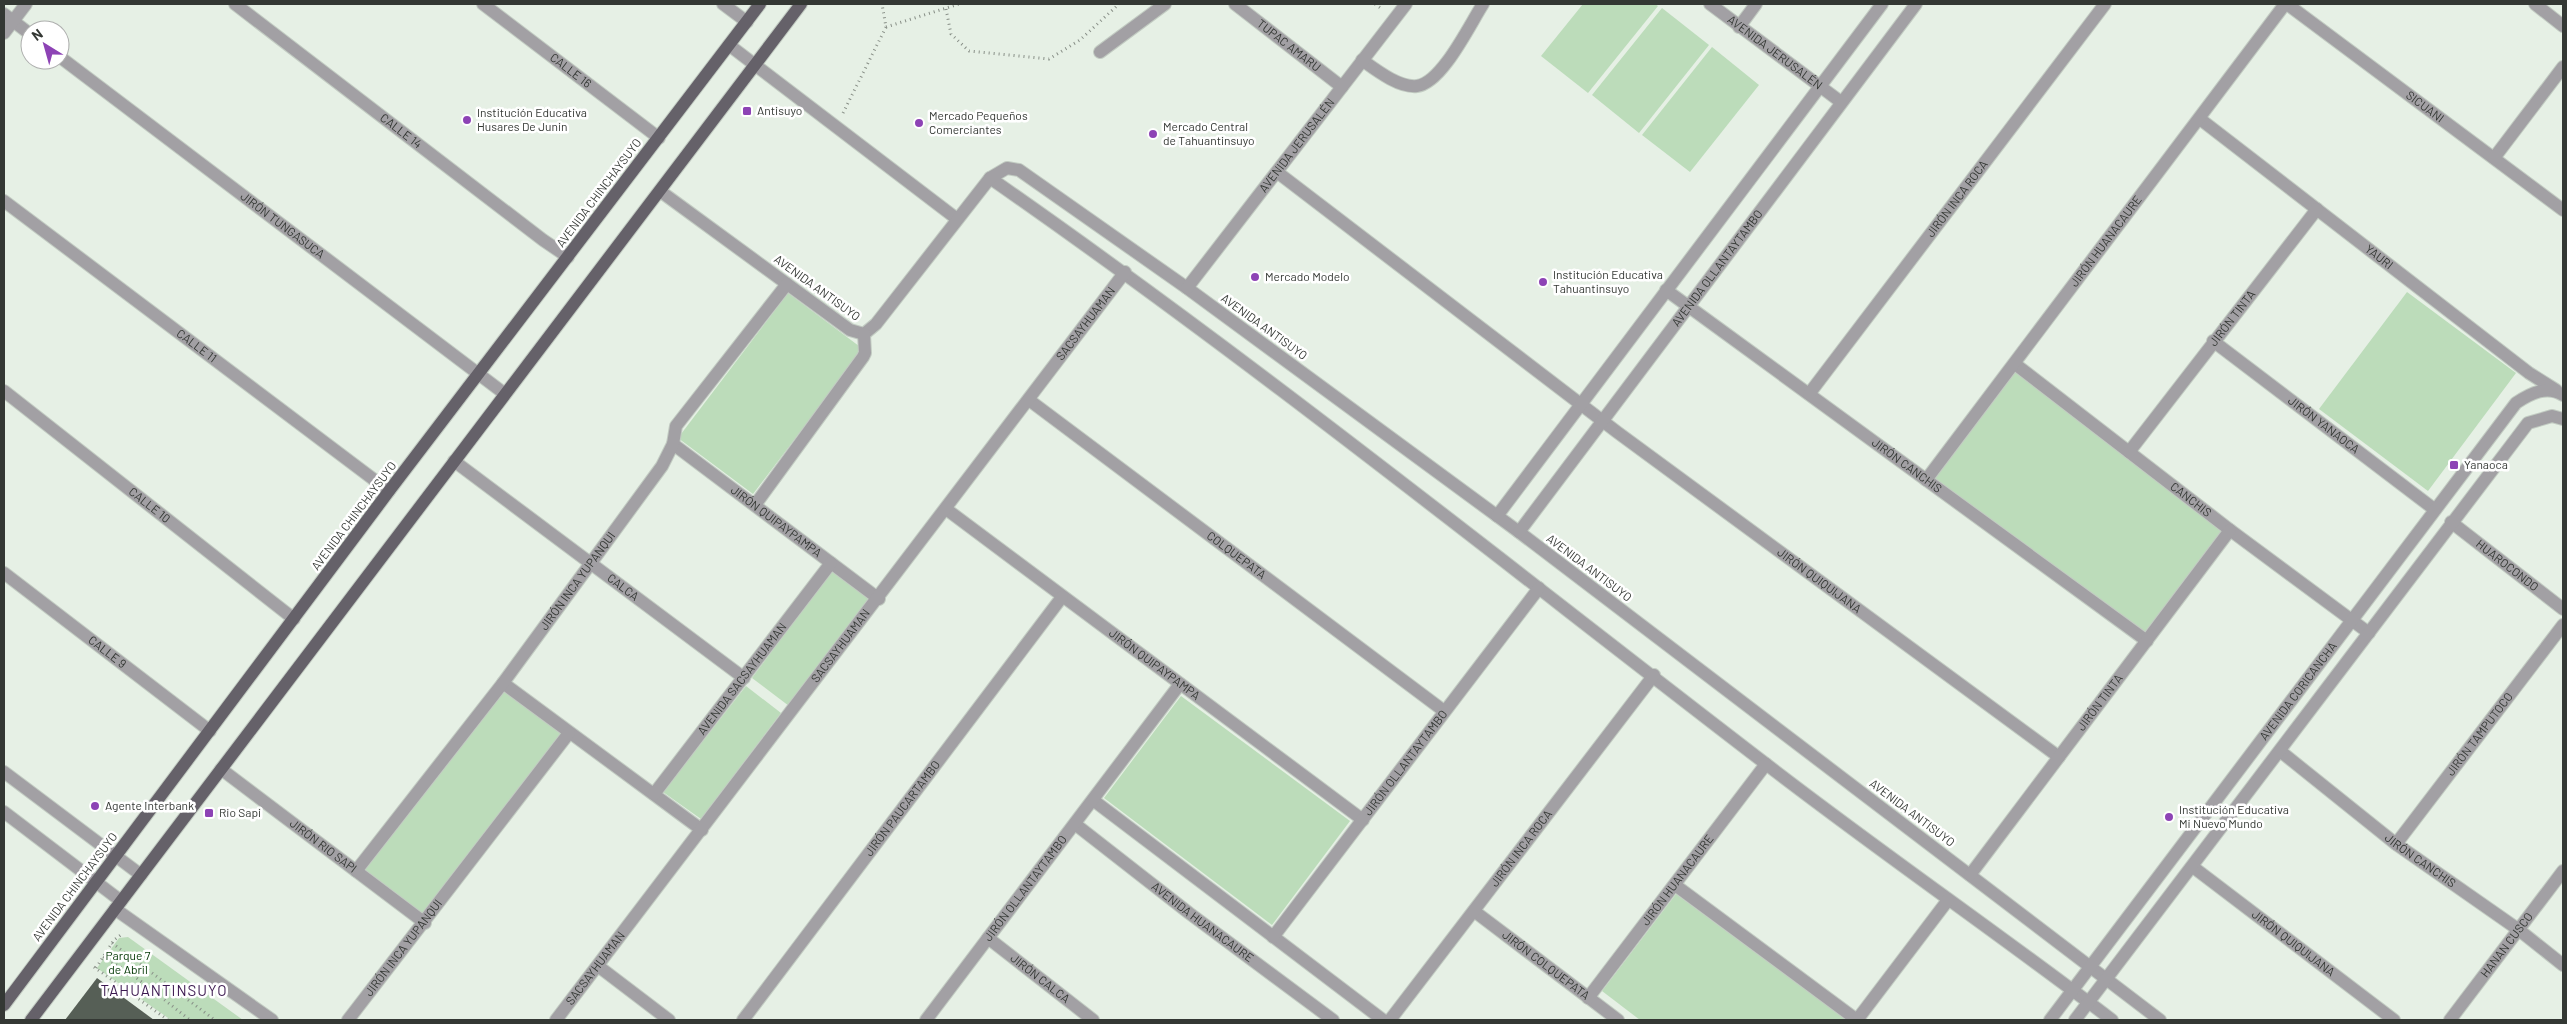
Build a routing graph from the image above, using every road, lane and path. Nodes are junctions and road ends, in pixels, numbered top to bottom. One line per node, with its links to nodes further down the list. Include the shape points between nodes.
1 (26, 4): 22 (street)
2 (235, 4): 49 (street, CALLE 14)
3 (483, 4): 40 (street, CALLE 16)
4 (723, 4): 23 (street)
5 (760, 4): 23 (main road)
6 (801, 4): 33 (main road)
7 (882, 4): 27 (path)
8 (959, 4): 21 (path)
9 (1119, 4): 21 (path, via 1080,40 1049,59 969,51 951,34)
10 (1165, 4): 30 (street)
11 (1234, 4): 35 (street, TUPAC AMARU)
12 (1406, 4): 31 (street, AVENIDA JERUSALÉN)
13 (1483, 4): 31 (street, via 1440,72 1427,83 1406,85)
14 (1710, 4): 26 (street, AVENIDA JERUSALÉN)
15 (1756, 4): 26 (street)
16 (1882, 4): 36 (street)
17 (1916, 4): 37 (street, AVENIDA OLLANTAYTAMBO)
18 (2105, 4): 61 (street, JIRÓN INCA ROCA)
19 (2286, 4): 38 (street, JIRÓN HUANACAURE); 41 (street, SICUANI)
20 (2535, 4): 24 (street)
21 (946, 9): 27 (path)
22 (8, 18): 25 (street); 28 (street)
23 (747, 22): 29 (main road)
24 (2563, 26)
25 (20, 27)
26 (1739, 27): 36 (street, AVENIDA JERUSALÉN)
27 (886, 28): 39 (path)
28 (4, 33)
29 (729, 45): 33 (street); 40 (main road, AVENIDA CHINCHAYSUYO)
30 (1100, 52)
31 (1362, 60): 35 (street, AVENIDA JERUSALÉN)
32 (70, 64): 58 (street, JIRÓN TUNGASUCA)
33 (754, 65): 39 (street); 44 (main road)
34 (2563, 67): 41 (street)
35 (1342, 87): 42 (street, AVENIDA JERUSALÉN)
36 (1819, 87): 37 (street, AVENIDA JERUSALÉN); 53 (street)
37 (1840, 102): 54 (street, AVENIDA OLLANTAYTAMBO)
38 (2200, 119): 46 (street, YAURI); 57 (street, JIRÓN HUANACAURE)
39 (836, 127): 48 (street)
40 (659, 138): 49 (main road, AVENIDA CHINCHAYSUYO)
41 (2494, 158): 47 (street, SICUANI)
42 (1277, 172): 52 (street, AVENIDA JERUSALÉN); 64 (street, JIRÓN QUIQUIJANA)
43 (990, 178): 48 (street, AVENIDA ANTISUYO); 50 (street); 52 (street, AVENIDA ANTISUYO, via 1007,168 1019,170)
44 (660, 190): 51 (street, AVENIDA ANTISUYO); 60 (main road)
45 (4, 200): 71 (street, CALLE 11)
46 (2317, 209): 56 (street, JIRÓN TINTA); 62 (street, YAURI, via 2529,373)
47 (2563, 210)
48 (957, 219): 55 (street, AVENIDA ANTISUYO, via 876,324)
49 (568, 257): 58 (main road, AVENIDA CHINCHAYSUYO)
50 (1125, 272): 63 (street, SACSAYHUAMAN); 82 (street)
51 (787, 284): 55 (street, AVENIDA ANTISUYO, via 850,330); 67 (street, JIRÓN INCA YUPANQUI, via 676,426)
52 (1187, 288): 75 (street, AVENIDA ANTISUYO)
53 (1666, 290): 54 (street, JIRÓN CANCHIS); 64 (street)
54 (1688, 306): 61 (street, JIRÓN CANCHIS); 66 (street, AVENIDA OLLANTAYTAMBO)
55 (864, 334): 72 (street, via 863,357)
56 (2213, 341): 68 (street, JIRÓN TINTA); 74 (street, JIRÓN YANAOCA)
57 (2014, 364): 68 (street, CANCHIS); 70 (street, JIRÓN HUANACAURE)
58 (480, 375): 60 (street, JIRÓN TUNGASUCA); 71 (main road, AVENIDA CHINCHAYSUYO)
59 (4, 391): 86 (street, CALLE 10)
60 (505, 394): 69 (main road)
61 (1808, 394): 70 (street, JIRÓN CANCHIS)
62 (2561, 394): 74 (street, AVENIDA CORICANCHA, via 2544,390 2516,403)
63 (1029, 400): 73 (street, SACSAYHUAMAN); 95 (street, COLQUEPATA)
64 (1581, 404): 66 (street, JIRÓN QUIQUIJANA); 75 (street)
65 (2563, 420): 76 (street, AVENIDA CORICANCHA, via 2552,416 2528,423)
66 (1604, 421): 78 (street, AVENIDA OLLANTAYTAMBO); 99 (street, JIRÓN QUIQUIJANA)
67 (673, 444): 72 (street, JIRÓN QUIPAYPAMPA); 80 (street, JIRÓN INCA YUPANQUI, via 662,466)
68 (2129, 452): 77 (street, CANCHIS)
69 (454, 462): 80 (street, CALCA); 101 (main road)
70 (1926, 480): 90 (street, JIRÓN CANCHIS)
71 (389, 491): 86 (main road, AVENIDA CHINCHAYSUYO)
72 (755, 505): 79 (street, JIRÓN QUIPAYPAMPA)
73 (946, 510): 83 (street, JIRÓN QUIPAYPAMPA); 84 (street, SACSAYHUAMAN)
74 (2434, 510): 87 (street, AVENIDA CORICANCHA)
75 (1497, 516): 78 (street, AVENIDA ANTISUYO)
76 (2451, 522): 85 (street, HUAROCONDO); 89 (street, AVENIDA CORICANCHA)
77 (2230, 530): 87 (street, CANCHIS); 90 (street, JIRÓN TINTA)
78 (1519, 532): 115 (street, AVENIDA ANTISUYO)
79 (831, 563): 84 (street, JIRÓN QUIPAYPAMPA); 92 (street, AVENIDA SACSAYHUAMAN)
80 (591, 564): 92 (street, CALCA); 93 (street, JIRÓN INCA YUPANQUI)
81 (4, 573): 96 (street, CALLE 9)
82 (1539, 588): 91 (street); 95 (street, JIRÓN OLLANTAYTAMBO)
83 (1062, 597): 94 (street, JIRÓN QUIPAYPAMPA); 146 (street, JIRÓN PAUCARTAMBO)
84 (879, 599): 108 (street, SACSAYHUAMAN)
85 (2563, 609)
86 (294, 619): 96 (main road, AVENIDA CHINCHAYSUYO)
87 (2352, 620): 89 (street, CANCHIS); 131 (street, AVENIDA CORICANCHA)
88 (2563, 625): 109 (street, JIRÓN TAMPUTOCO)
89 (2369, 633): 98 (street, AVENIDA CORICANCHA)
90 (2147, 641): 99 (street, JIRÓN TINTA)
91 (1654, 675): 100 (street); 120 (street, JIRÓN INCA ROCA)
92 (744, 678): 103 (street, AVENIDA SACSAYHUAMAN)
93 (503, 682): 97 (street); 112 (street, JIRÓN INCA YUPANQUI)
94 (1180, 684): 104 (street, JIRÓN OLLANTAYTAMBO); 106 (street, JIRÓN QUIPAYPAMPA)
95 (1444, 711): 106 (street, JIRÓN OLLANTAYTAMBO)
96 (210, 731): 110 (main road, AVENIDA CHINCHAYSUYO)
97 (569, 733): 103 (street); 121 (street, JIRÓN INCA YUPANQUI)
98 (2280, 751): 109 (street, JIRÓN CANCHIS); 111 (street, AVENIDA CORICANCHA)
99 (2059, 758): 115 (street, JIRÓN TINTA)
100 (1766, 764): 117 (street, JIRÓN HUANACAURE); 118 (street)
101 (221, 769): 112 (street, JIRÓN RIO SAPI); 114 (main road)
102 (4, 772): 110 (street)
103 (654, 794): 108 (street)
104 (1093, 800): 107 (street, JIRÓN OLLANTAYTAMBO); 124 (street)
105 (4, 812): 116 (street)
106 (1363, 820): 124 (street, JIRÓN OLLANTAYTAMBO)
107 (1074, 824): 125 (street, JIRÓN OLLANTAYTAMBO); 149 (street, AVENIDA HUANACAURE)
108 (702, 830): 130 (street, SACSAYHUAMAN)
109 (2396, 844): 122 (street, JIRÓN CANCHIS)
110 (116, 856): 114 (street); 116 (main road, AVENIDA CHINCHAYSUYO)
111 (2193, 867): 133 (street, AVENIDA CORICANCHA); 158 (street, JIRÓN QUIQUIJANA)
112 (356, 871): 121 (street, JIRÓN RIO SAPI)
113 (2563, 871): 122 (street, HANAN CUSCO)
114 (141, 874): 119 (main road)
115 (1970, 875): 131 (street, AVENIDA ANTISUYO)
116 (96, 882): 119 (street); 137 (main road, AVENIDA CHINCHAYSUYO)
117 (1674, 885): 135 (street, JIRÓN HUANACAURE); 153 (street)
118 (1948, 900): 134 (street); 153 (street)
119 (118, 905): 127 (main road); 142 (street)
120 (1474, 911): 135 (street, JIRÓN COLQUEPATA); 151 (street, JIRÓN INCA ROCA)
121 (425, 923): 143 (street, JIRÓN INCA YUPANQUI)
122 (2519, 930): 129 (street, JIRÓN CANCHIS); 159 (street, HANAN CUSCO)
123 (127, 933): 126 (path, via 120,934)
124 (1273, 937): 150 (street)
125 (988, 938): 147 (street, JIRÓN OLLANTAYTAMBO); 148 (street, JIRÓN CALCA)
126 (112, 943): 128 (path); 141 (path)
127 (79, 956): 132 (path); 138 (main road)
128 (103, 957): 132 (path); 140 (path, via 129,972)
129 (2563, 965)
130 (598, 966): 144 (street, SACSAYHUAMAN); 145 (street)
131 (2090, 966): 133 (street, AVENIDA ANTISUYO); 134 (street, AVENIDA CORICANCHA)
132 (96, 968): 139 (path)
133 (2107, 979): 136 (street, AVENIDA CORICANCHA); 157 (street, AVENIDA ANTISUYO)
134 (2072, 990): 136 (street); 154 (street, AVENIDA CORICANCHA)
135 (1588, 998): 152 (street, JIRÓN COLQUEPATA)
136 (2089, 1002): 155 (street, AVENIDA CORICANCHA); 156 (street)
137 (4, 1005)
138 (31, 1020)
139 (168, 1020)
140 (190, 1020)
141 (215, 1020)
142 (272, 1020)
143 (348, 1020)
144 (556, 1020)
145 (670, 1020)
146 (743, 1020)
147 (926, 1020)
148 (1093, 1020)
149 (1333, 1020)
150 (1383, 1020)
151 (1390, 1020)
152 (1618, 1020)
153 (1857, 1020)
154 (2050, 1020)
155 (2076, 1020)
156 (2112, 1020)
157 (2160, 1020)
158 (2394, 1020)
159 (2450, 1020)

